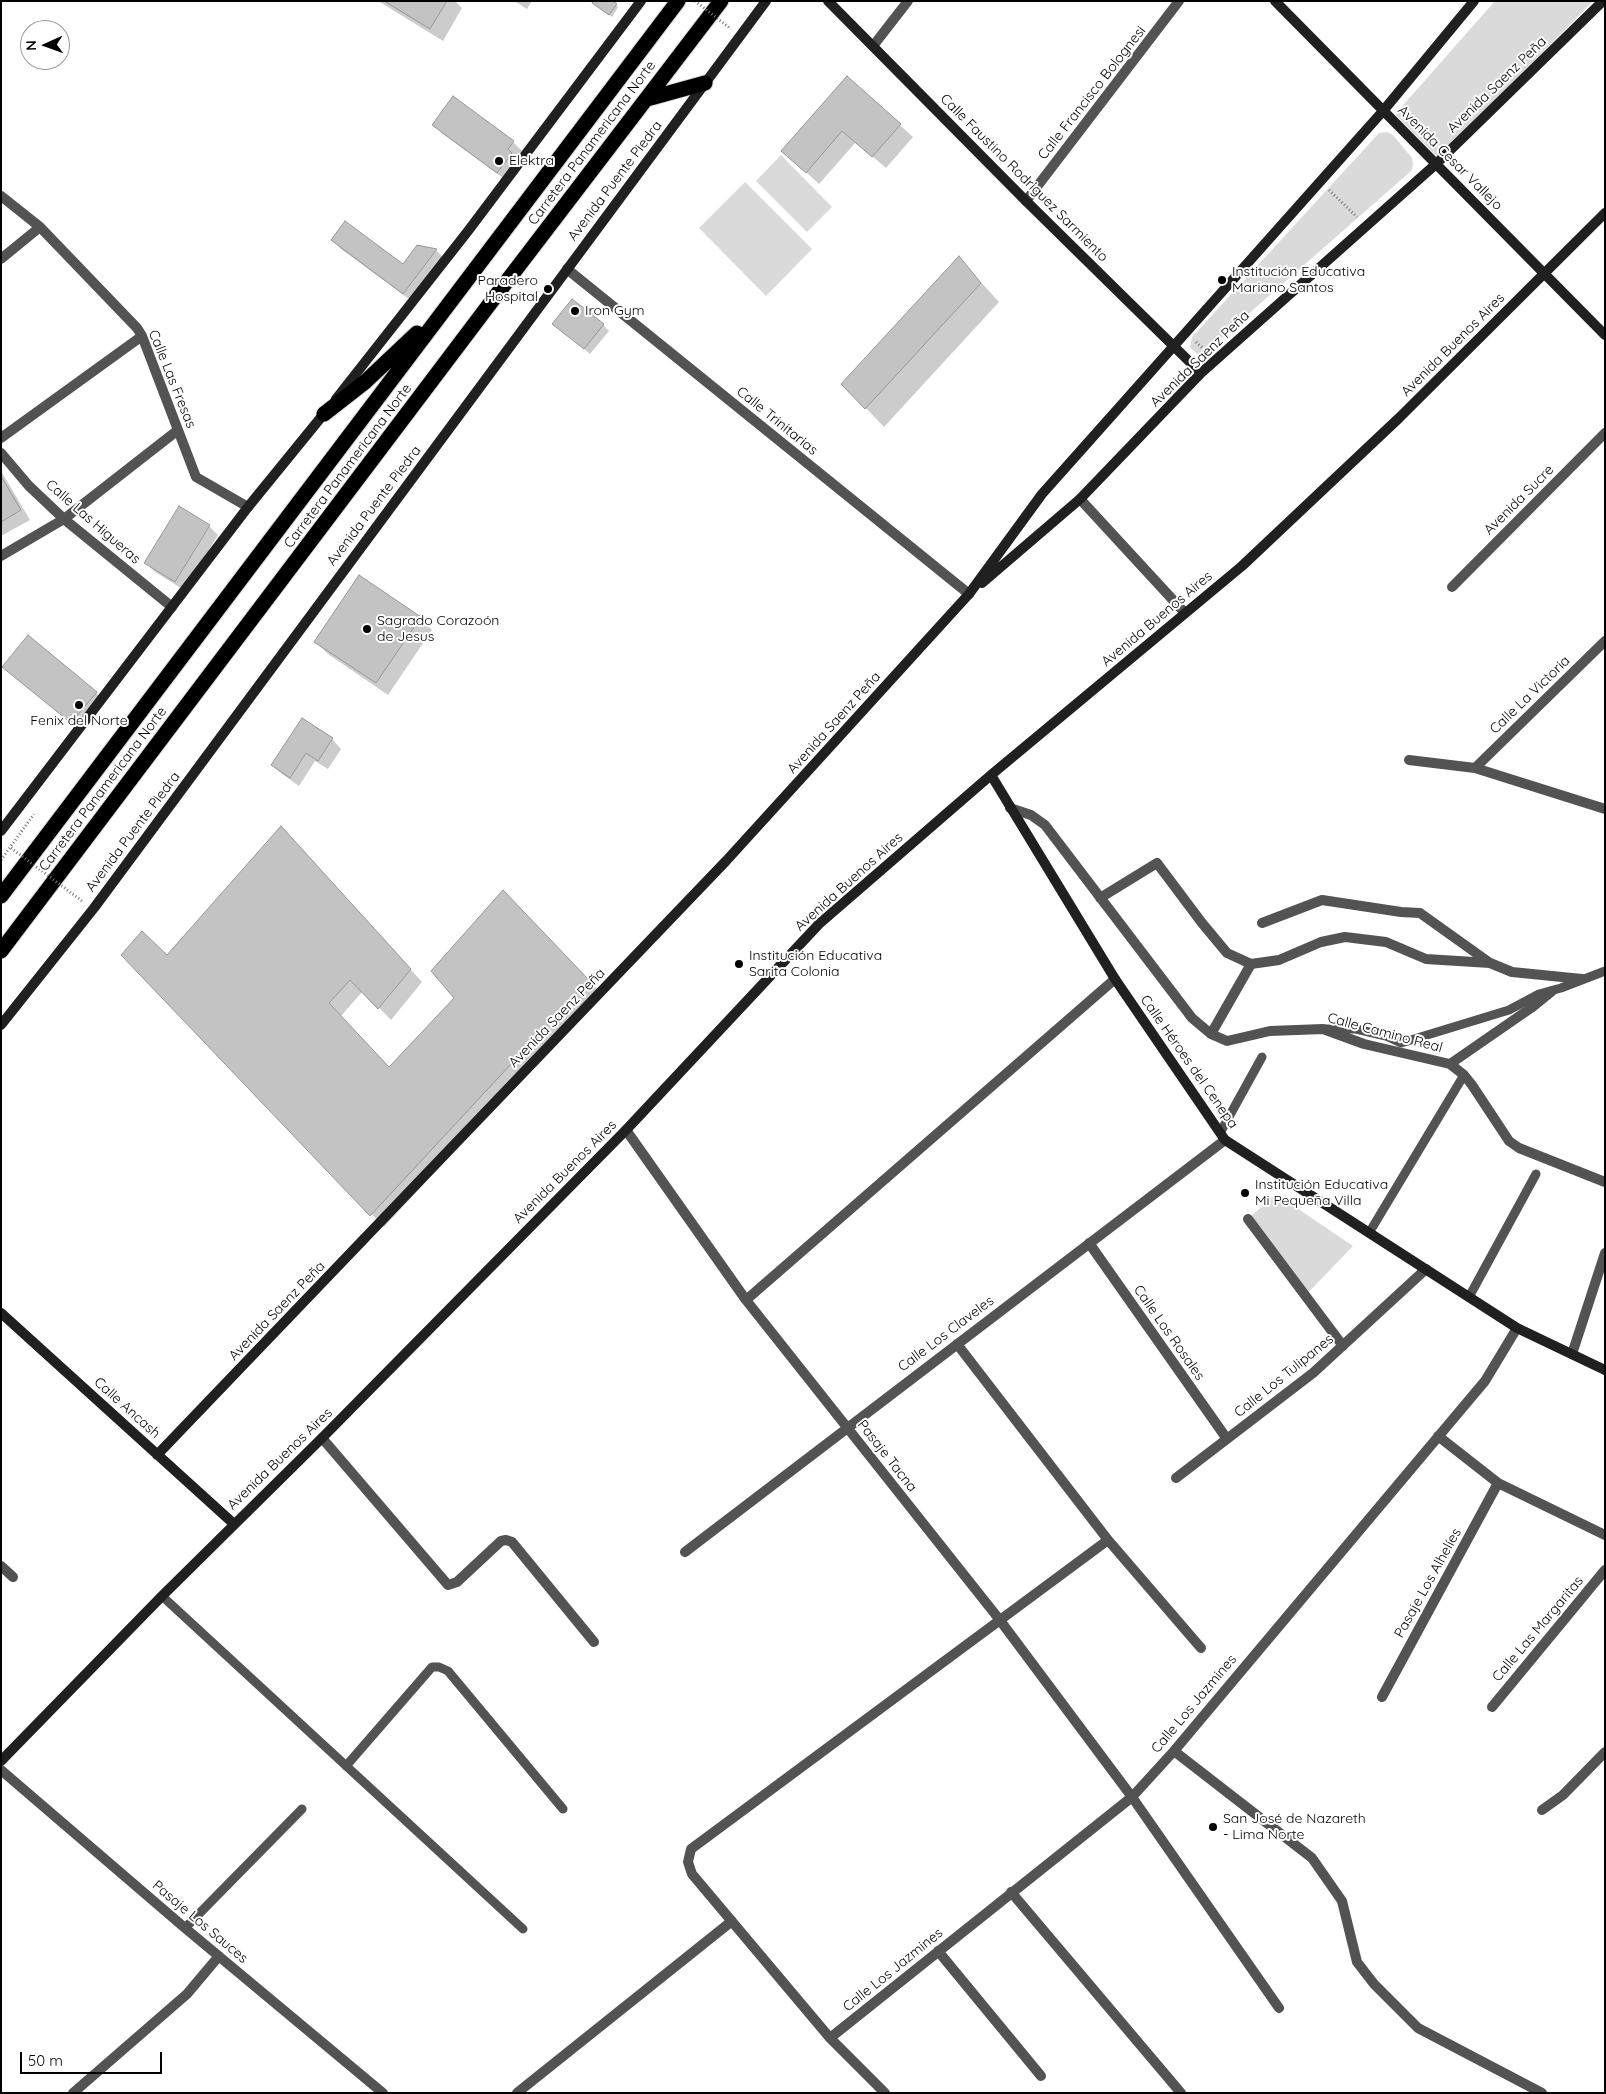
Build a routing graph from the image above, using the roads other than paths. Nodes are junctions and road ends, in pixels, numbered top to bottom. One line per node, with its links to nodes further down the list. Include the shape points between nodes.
1 (641, 1): 28 (main road, via 468,231)
2 (678, 1): 23 (highway, Carretera Panamericana Norte)
3 (721, 1): 13 (highway, Carretera Panamericana Norte)
4 (766, 1): 12 (main road, Avenida Puente Piedra)
5 (828, 1): 11 (main road, Calle Faustino Rodriguez Sarmiento)
6 (908, 1): 11 (street)
7 (1180, 1): 17 (street, Calle Francisco Bolognesi)
8 (1275, 1): 14 (main road, Avenida Cesar Vallejo)
9 (1474, 1): 14 (main road, Avenida Saenz Peña)
10 (1603, 1): 15 (main road, Avenida Saenz Peña)
11 (873, 46): 17 (main road, Calle Faustino Rodriguez Sarmiento)
12 (705, 82): 13 (highway); 21 (main road, Avenida Puente Piedra)
13 (647, 98): 51 (highway, Carretera Panamericana Norte)
14 (1383, 111): 15 (main road, Avenida Cesar Vallejo); 26 (main road, Avenida Saenz Peña)
15 (1436, 164): 22 (main road, Avenida Cesar Vallejo); 27 (main road, Avenida Saenz Peña)
16 (1, 196): 19 (street, Calle Las Fresas)
17 (1026, 201): 26 (main road, Calle Faustino Rodriguez Sarmiento)
18 (1605, 213): 22 (main road, Avenida Buenos Aires)
19 (40, 227): 20 (street); 25 (street, Calle Las Fresas)
20 (1, 259)
21 (567, 269): 38 (street, Calle Trinitarias); 58 (main road, Avenida Puente Piedra, via 94,908)
22 (1544, 273): 24 (main road, Avenida Cesar Vallejo); 40 (main road, Avenida Buenos Aires, via 1400,418 1242,566)
23 (448, 304): 28 (highway, via 365,382); 48 (highway, Carretera Panamericana Norte)
24 (1605, 335)
25 (142, 336): 29 (street, Calle Las Fresas); 31 (street)
26 (1174, 346): 27 (main road, Calle Faustino Rodriguez Sarmiento); 38 (main road, Avenida Saenz Peña, via 1042,494)
27 (1201, 373): 33 (main road, Avenida Saenz Peña)
28 (324, 414): 34 (main road)
29 (178, 430): 34 (street, Calle Las Fresas, via 196,478); 35 (street)
30 (1605, 433): 37 (street, Avenida Sucre)
31 (1, 438)
32 (1, 453): 35 (street, Calle Las Higueras, via 29,486)
33 (1080, 498): 38 (main road, Avenida Saenz Peña); 40 (street)
34 (248, 507): 39 (main road)
35 (64, 519): 36 (street); 39 (street, Calle Las Higueras)
36 (1, 556)
37 (1452, 587)
38 (969, 594): 85 (main road, Avenida Saenz Peña, via 726,861)
39 (172, 607): 47 (main road)
40 (1185, 613): 44 (main road, Avenida Buenos Aires)
41 (1605, 641): 43 (street, Calle La Victoria)
42 (1410, 760): 43 (street)
43 (1475, 768): 46 (street)
44 (991, 775): 45 (main road, Calle Héroes del Cenepa); 64 (main road, Avenida Buenos Aires, via 819,924)
45 (1010, 808): 49 (street, via 1031,815 1045,825); 55 (main road, Calle Héroes del Cenepa)
46 (1605, 809)
47 (1, 830)
48 (1, 896)
49 (1100, 898): 53 (street, via 1157,863 1227,953); 60 (street, via 1192,1018)
50 (1262, 923): 52 (street, via 1322,900 1420,913)
51 (1, 951)
52 (1490, 963): 53 (street, via 1426,959 1386,942 1345,936 1321,942 1279,960); 56 (street, via 1512,972)
53 (1251, 964): 60 (street)
54 (1605, 971): 56 (lane)
55 (1115, 979): 65 (main road, Calle Héroes del Cenepa); 74 (street)
56 (1582, 979): 57 (lane)
57 (1552, 991): 59 (lane, via 1509,1010 1401,1044 1386,1036 1356,1028); 62 (street)
58 (1, 1025)
59 (1324, 1029): 60 (street, Calle Camino Real, via 1270,1031 1227,1040); 62 (street, Calle Camino Real, via 1364,1044)
60 (1210, 1034)
61 (1262, 1057): 65 (lane)
62 (1450, 1064): 63 (street, Calle Camino Real)
63 (1464, 1075): 67 (street, Calle Camino Real, via 1509,1141 1519,1148); 69 (lane)
64 (626, 1130): 74 (street, Pasaje Tacna); 83 (main road, Avenida Buenos Aires)
65 (1222, 1137): 69 (main road, Calle Héroes del Cenepa); 70 (street, Calle Los Claveles)
66 (1536, 1174): 73 (lane)
67 (1605, 1182)
68 (1248, 1219): 78 (street)
69 (1369, 1233): 72 (main road, Calle Héroes del Cenepa)
70 (1089, 1243): 77 (street, Calle Los Claveles); 84 (street, Calle Los Rosales)
71 (1605, 1253): 79 (street)
72 (1426, 1270): 73 (main road, Calle Héroes del Cenepa); 78 (street, Calle Los Tulipanes)
73 (1469, 1297): 76 (main road, Calle Héroes del Cenepa)
74 (746, 1300): 81 (street, Pasaje Tacna)
75 (1, 1313): 85 (main road, Calle Ancash)
76 (1518, 1328): 79 (main road, Calle Héroes del Cenepa); 82 (street, Calle Los Jazmines, via 1485,1381)
77 (957, 1344): 81 (street, Calle Los Claveles); 90 (street)
78 (1343, 1346): 84 (street, Calle Los Tulipanes)
79 (1572, 1354): 80 (main road, Calle Héroes del Cenepa)
80 (1605, 1370)
81 (847, 1427): 91 (street, Calle Los Claveles); 96 (street, Pasaje Tacna)
82 (1438, 1436): 87 (street); 101 (street, Calle Los Jazmines)
83 (322, 1438): 88 (main road, Avenida Buenos Aires); 97 (street, via 448,1585 457,1582 501,1541 512,1542)
84 (1227, 1439): 86 (street, Calle Los Tulipanes)
85 (157, 1455): 88 (main road, Calle Ancash)
86 (1176, 1478)
87 (1498, 1483): 89 (street); 99 (street, Pasaje Los Alhelíes)
88 (234, 1524): 95 (main road, Avenida Buenos Aires)
89 (1605, 1535)
90 (1108, 1540): 96 (street); 98 (street)
91 (685, 1552)
92 (1, 1566): 94 (street)
93 (1605, 1570): 100 (street, Calle Las Margaritas)
94 (13, 1577)
95 (162, 1596): 103 (main road, Avenida Buenos Aires); 104 (lane)
96 (999, 1619): 106 (street, Pasaje Tacna); 111 (street, via 692,1849 688,1862 692,1874)
97 (594, 1642)
98 (1201, 1648)
99 (1382, 1697)
100 (1492, 1707)
101 (1174, 1751): 106 (street, Calle Los Jazmines); 124 (street, via 1312,1858 1342,1901 1357,1962 1418,2028)
102 (1605, 1752): 109 (street, via 1563,1795)
103 (1, 1761)
104 (346, 1766): 108 (lane, via 432,1667 439,1667 448,1671); 113 (lane)
105 (1, 1770): 112 (street, Pasaje Los Sauces)
106 (1132, 1797): 110 (street, Calle Los Jazmines); 116 (street, Pasaje Tacna)
107 (302, 1809): 112 (lane)
108 (563, 1809)
109 (1542, 1810)
110 (1011, 1892): 114 (street, Calle Los Jazmines); 123 (street)
111 (732, 1921): 117 (street); 121 (street)
112 (185, 1928): 115 (street, Pasaje Los Sauces)
113 (523, 1929)
114 (938, 1951): 117 (street, Calle Los Jazmines); 118 (street)
115 (219, 1956): 119 (street, via 187,1994); 120 (street, Pasaje Los Sauces)
116 (1279, 2008)
117 (830, 2038): 122 (street)
118 (1041, 2076)
119 (73, 2093)
120 (383, 2093)
121 (517, 2093)
122 (885, 2093)
123 (1181, 2093)
124 (1542, 2093)

